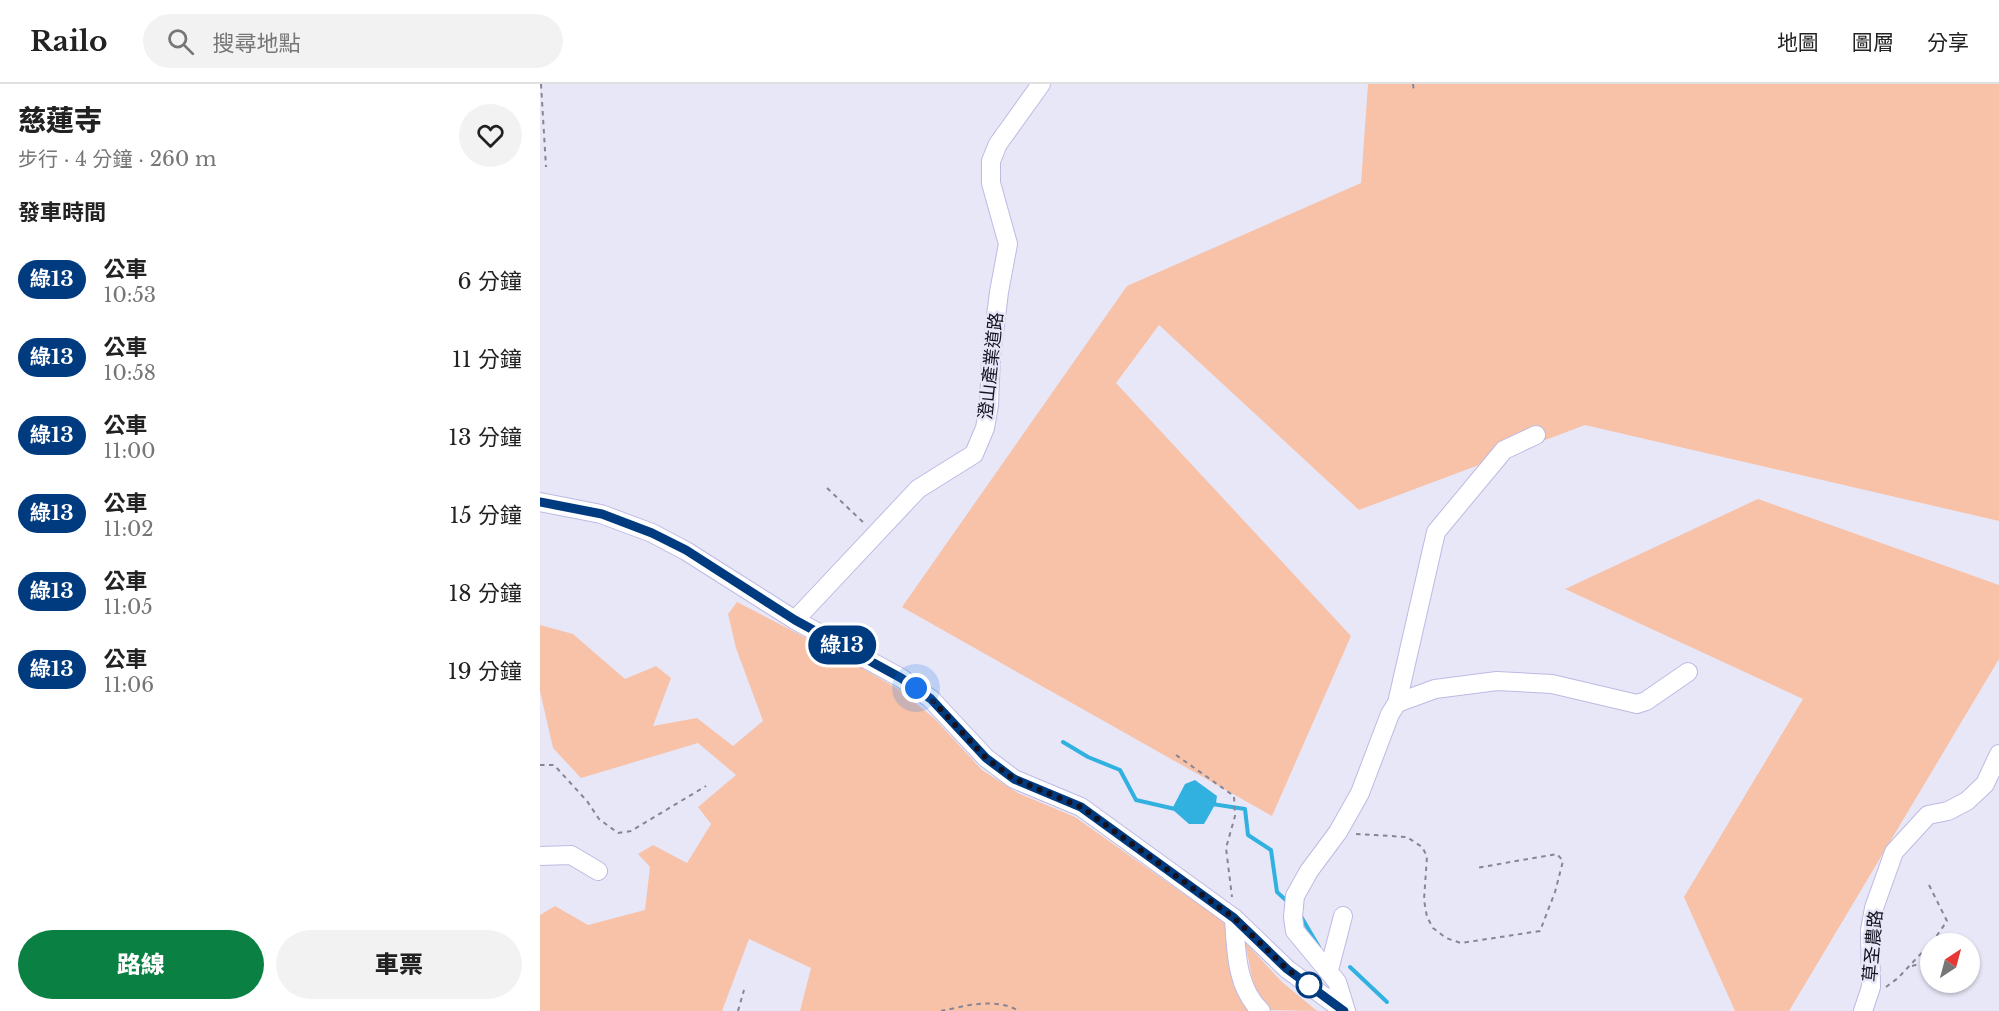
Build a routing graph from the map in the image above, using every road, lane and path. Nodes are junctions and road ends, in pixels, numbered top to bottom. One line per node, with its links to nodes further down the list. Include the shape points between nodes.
1 (541, 84): 5 (path)
2 (1041, 84): 9 (street, 澄山產業道路, via 998,144 991,161 991,183 1008,244 985,428 974,454 918,489)
3 (1413, 84): 4 (path)
4 (1414, 92)
5 (546, 167)
6 (1536, 435): 12 (street, via 1504,450 1436,532)
7 (826, 488): 9 (path)
8 (540, 502): 10 (street, via 602,514 652,533 686,550)
9 (875, 534): 10 (street, 澄山產業道路)
10 (795, 620): 23 (street, via 901,678 931,699 986,758 1014,779 1081,807)
11 (1688, 672): 12 (street, via 1636,704 1552,684 1497,681 1435,689)
12 (1397, 703): 17 (street, via 1360,793)
13 (1999, 754): 30 (street, 草圣農路, via 1985,784 1967,801 1928,815 1894,852 1874,908 1870,930 1871,987)
14 (1176, 755): 23 (path, via 1234,796 1235,816 1226,848)
15 (540, 765): 16 (path, via 554,765 599,819 618,832 631,831)
16 (706, 786)
17 (1338, 832): 19 (path, via 1407,837 1422,847 1427,856 1424,900 1428,917 1433,928 1446,938 1461,943 1540,931 1563,861 1557,854); 28 (street, via 1295,896 1293,917 1295,931)
18 (540, 856): 20 (street, via 571,855)
19 (1476, 868)
20 (598, 871)
21 (1929, 885): 24 (path, via 1947,921)
22 (1343, 916): 28 (street)
23 (1234, 918): 34 (street, via 1237,963 1250,998); 35 (street, via 1287,969)
24 (1939, 933)
25 (1920, 956): 27 (path)
26 (1920, 964): 27 (path)
27 (1909, 967): 30 (path)
28 (1329, 970): 35 (street, via 1337,982)
29 (744, 990): 31 (path)
30 (1864, 1006)
31 (738, 1011)
32 (941, 1011): 33 (path, via 992,1004)
33 (1019, 1011)
34 (1260, 1011)
35 (1345, 1011)

